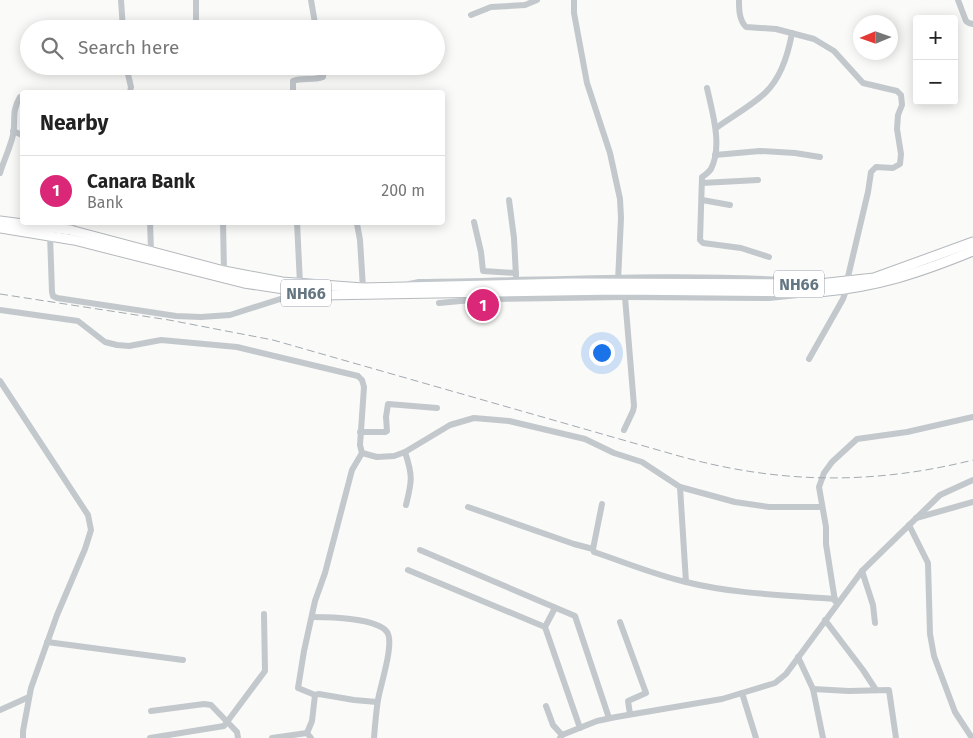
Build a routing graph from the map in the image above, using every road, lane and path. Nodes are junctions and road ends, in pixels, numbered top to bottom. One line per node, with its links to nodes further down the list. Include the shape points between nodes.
1 (121, 0): 9 (street)
2 (196, 0): 10 (street)
3 (311, 0): 11 (street)
4 (537, 0): 8 (street, via 525,5 491,7)
5 (574, 0): 53 (street, via 586,84 610,153 620,199)
6 (739, 0): 13 (street, via 746,27)
7 (958, 0): 12 (street, via 966,21)
8 (470, 15)
9 (122, 20)
10 (196, 20)
11 (314, 20)
12 (973, 24)
13 (792, 33): 20 (street, via 788,54 764,93); 48 (street, via 814,39 834,52 863,83 898,91 902,95 897,129 900,164 894,168 876,167 871,172)
14 (128, 75): 17 (street)
15 (323, 75): 18 (street, via 293,81)
16 (707, 88): 20 (street)
17 (130, 90)
18 (293, 90)
19 (20, 97): 21 (street, via 13,113)
20 (716, 128): 23 (street)
21 (13, 131): 22 (street); 25 (street)
22 (20, 134)
23 (715, 155): 24 (street, via 760,151); 27 (street, via 711,169 702,177)
24 (820, 157)
25 (0, 173)
26 (758, 180): 27 (street)
27 (702, 183): 29 (street)
28 (509, 200): 47 (street)
29 (702, 200): 30 (street); 45 (street, via 700,240 703,243 741,248)
30 (730, 204)
31 (0, 221): 32 (highway, NH66)
32 (20, 222)
33 (474, 222): 47 (street, via 483,271)
34 (58, 225): 39 (highway, NH66)
35 (150, 225): 43 (street)
36 (223, 225): 46 (street)
37 (297, 225): 50 (street)
38 (357, 225): 51 (street)
39 (72, 226): 43 (highway, NH66)
40 (0, 228): 41 (highway, NH66)
41 (50, 235): 50 (highway, NH66, via 244,283); 50 (street, via 52,292 57,298 201,318 230,315)
42 (973, 242): 48 (highway, NH66)
43 (151, 251): 46 (highway, NH66)
44 (973, 251): 48 (highway, NH66, via 886,282)
45 (769, 257)
46 (224, 271): 50 (highway, NH66)
47 (516, 276): 49 (street, via 420,282); 53 (street)
48 (846, 286): 52 (highway, NH66); 58 (street, via 843,299)
49 (396, 287): 51 (highway, NH66); 53 (highway, NH66)
50 (300, 288): 51 (highway, NH66); 54 (highway, NH66, via 358,295)
51 (363, 288)
52 (806, 288): 53 (highway, NH66); 53 (street, via 795,280 764,279)
53 (620, 289): 54 (highway, NH66); 55 (street); 62 (street, via 634,406)
54 (473, 293): 55 (street)
55 (483, 299): 56 (street)
56 (439, 303)
57 (0, 310): 63 (street, via 78,321 105,342 118,346 161,340 237,347 353,374 362,380 364,387)
58 (808, 359)
59 (0, 382): 89 (street, via 88,515 91,530)
60 (437, 408): 63 (street, via 388,404 387,431)
61 (973, 418): 72 (street, via 857,439 824,473 820,486)
62 (624, 430)
63 (360, 432): 65 (street)
64 (405, 452): 65 (street, via 394,456); 67 (street, via 460,421 474,418 508,421 585,439 642,462); 70 (street, via 412,480)
65 (362, 453): 84 (street, via 352,470)
66 (973, 480): 73 (street, via 940,495)
67 (680, 487): 72 (street, via 769,507); 79 (street)
68 (973, 502): 73 (street)
69 (602, 504): 75 (street)
70 (406, 506)
71 (468, 507): 75 (street)
72 (822, 507): 80 (street)
73 (916, 518): 74 (street)
74 (909, 525): 78 (street); 116 (street, via 928,563 930,634 934,656 955,712)
75 (592, 549): 79 (street)
76 (420, 550): 81 (street)
77 (408, 570): 88 (street)
78 (862, 571): 82 (street); 87 (street)
79 (686, 582): 80 (street)
80 (835, 599): 82 (street)
81 (555, 608): 88 (street); 102 (street, via 575,616)
82 (834, 609): 85 (street)
83 (264, 614): 103 (street, via 265,671)
84 (313, 617): 95 (street, via 298,688); 97 (street, via 343,617 380,626 389,635 384,680)
85 (825, 620): 90 (street); 93 (street)
86 (620, 622): 101 (street, via 646,694 628,701)
87 (875, 623)
88 (545, 627): 104 (street)
89 (47, 642): 91 (street); 96 (street)
90 (798, 658): 92 (street); 94 (street, via 775,683)
91 (183, 660)
92 (813, 689): 93 (street); 114 (street)
93 (876, 690): 115 (street, via 889,690)
94 (742, 693): 101 (street); 113 (street)
95 (314, 695): 97 (street); 105 (street)
96 (29, 697): 99 (street); 107 (street)
97 (377, 702): 111 (street)
98 (546, 706): 106 (street)
99 (0, 710)
100 (151, 711): 103 (street, via 204,704 211,705)
101 (630, 714): 102 (street)
102 (609, 718): 104 (street)
103 (227, 721): 108 (street, via 224,726); 109 (street)
104 (577, 729): 106 (street); 112 (street)
105 (309, 736): 110 (street)
106 (561, 737)
107 (23, 738)
108 (150, 738)
109 (238, 738)
110 (272, 738)
111 (374, 738)
112 (576, 738)
113 (756, 738)
114 (823, 738)
115 (896, 738)
116 (972, 738)

